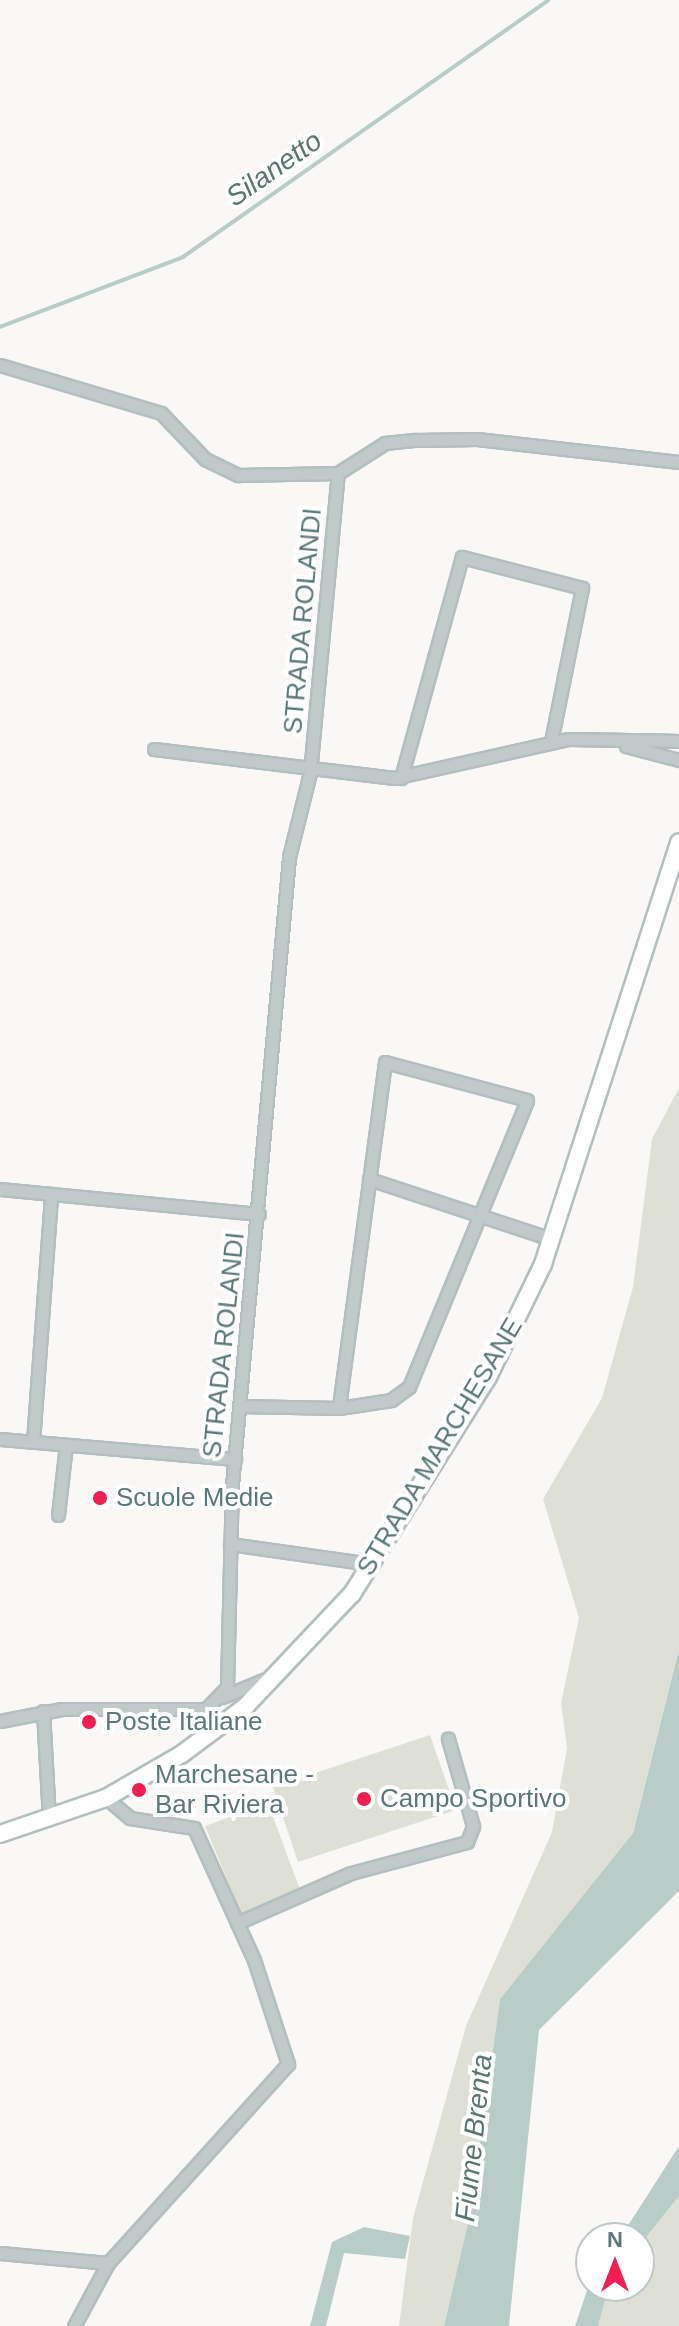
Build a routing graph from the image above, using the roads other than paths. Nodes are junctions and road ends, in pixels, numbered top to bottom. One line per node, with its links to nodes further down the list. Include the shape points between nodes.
1 (0, 365): 3 (street, via 161,413 205,459 238,475)
2 (679, 462): 3 (street, via 492,440 416,440 385,443)
3 (338, 473): 9 (street, STRADA ROLANDI)
4 (603, 739): 5 (street); 6 (street); 8 (street)
5 (675, 740)
6 (551, 742): 10 (street); 10 (street, via 582,588 462,557)
7 (154, 749): 9 (street, STRADA ROLANDI)
8 (679, 760)
9 (310, 773): 10 (street); 15 (street, STRADA ROLANDI, via 289,857)
10 (401, 778)
11 (679, 842): 17 (main road, STRADA MARCHESANE)
12 (369, 1179): 16 (street); 16 (street, via 385,1062 527,1100); 19 (street)
13 (0, 1189): 14 (street)
14 (51, 1194): 15 (street); 21 (street)
15 (259, 1214): 18 (street, STRADA ROLANDI)
16 (481, 1215): 17 (street); 19 (street, via 409,1387 391,1400)
17 (551, 1239): 26 (main road, STRADA MARCHESANE, via 488,1377)
18 (240, 1406): 19 (street); 23 (street, STRADA ROLANDI)
19 (339, 1408)
20 (0, 1439): 21 (street)
21 (33, 1442): 22 (street)
22 (66, 1445): 23 (street); 24 (street)
23 (235, 1459): 25 (street, STRADA ROLANDI)
24 (58, 1515)
25 (230, 1544): 26 (street); 28 (street, STRADA ROLANDI)
26 (371, 1564): 27 (main road, STRADA MARCHESANE)
27 (283, 1671): 28 (street); 32 (main road, STRADA MARCHESANE, via 182,1754)
28 (222, 1697): 29 (street, via 206,1709)
29 (43, 1711): 30 (street); 33 (street)
30 (0, 1721)
31 (448, 1739): 35 (street, via 473,1826 467,1842 351,1873)
32 (106, 1798): 33 (main road, STRADA MARCHESANE); 35 (street, via 130,1818 194,1828)
33 (49, 1817): 34 (main road, STRADA MARCHESANE)
34 (0, 1834)
35 (237, 1923): 37 (street, via 288,2064)
36 (0, 2253): 37 (street)
37 (108, 2263): 38 (street)
38 (74, 2326)

